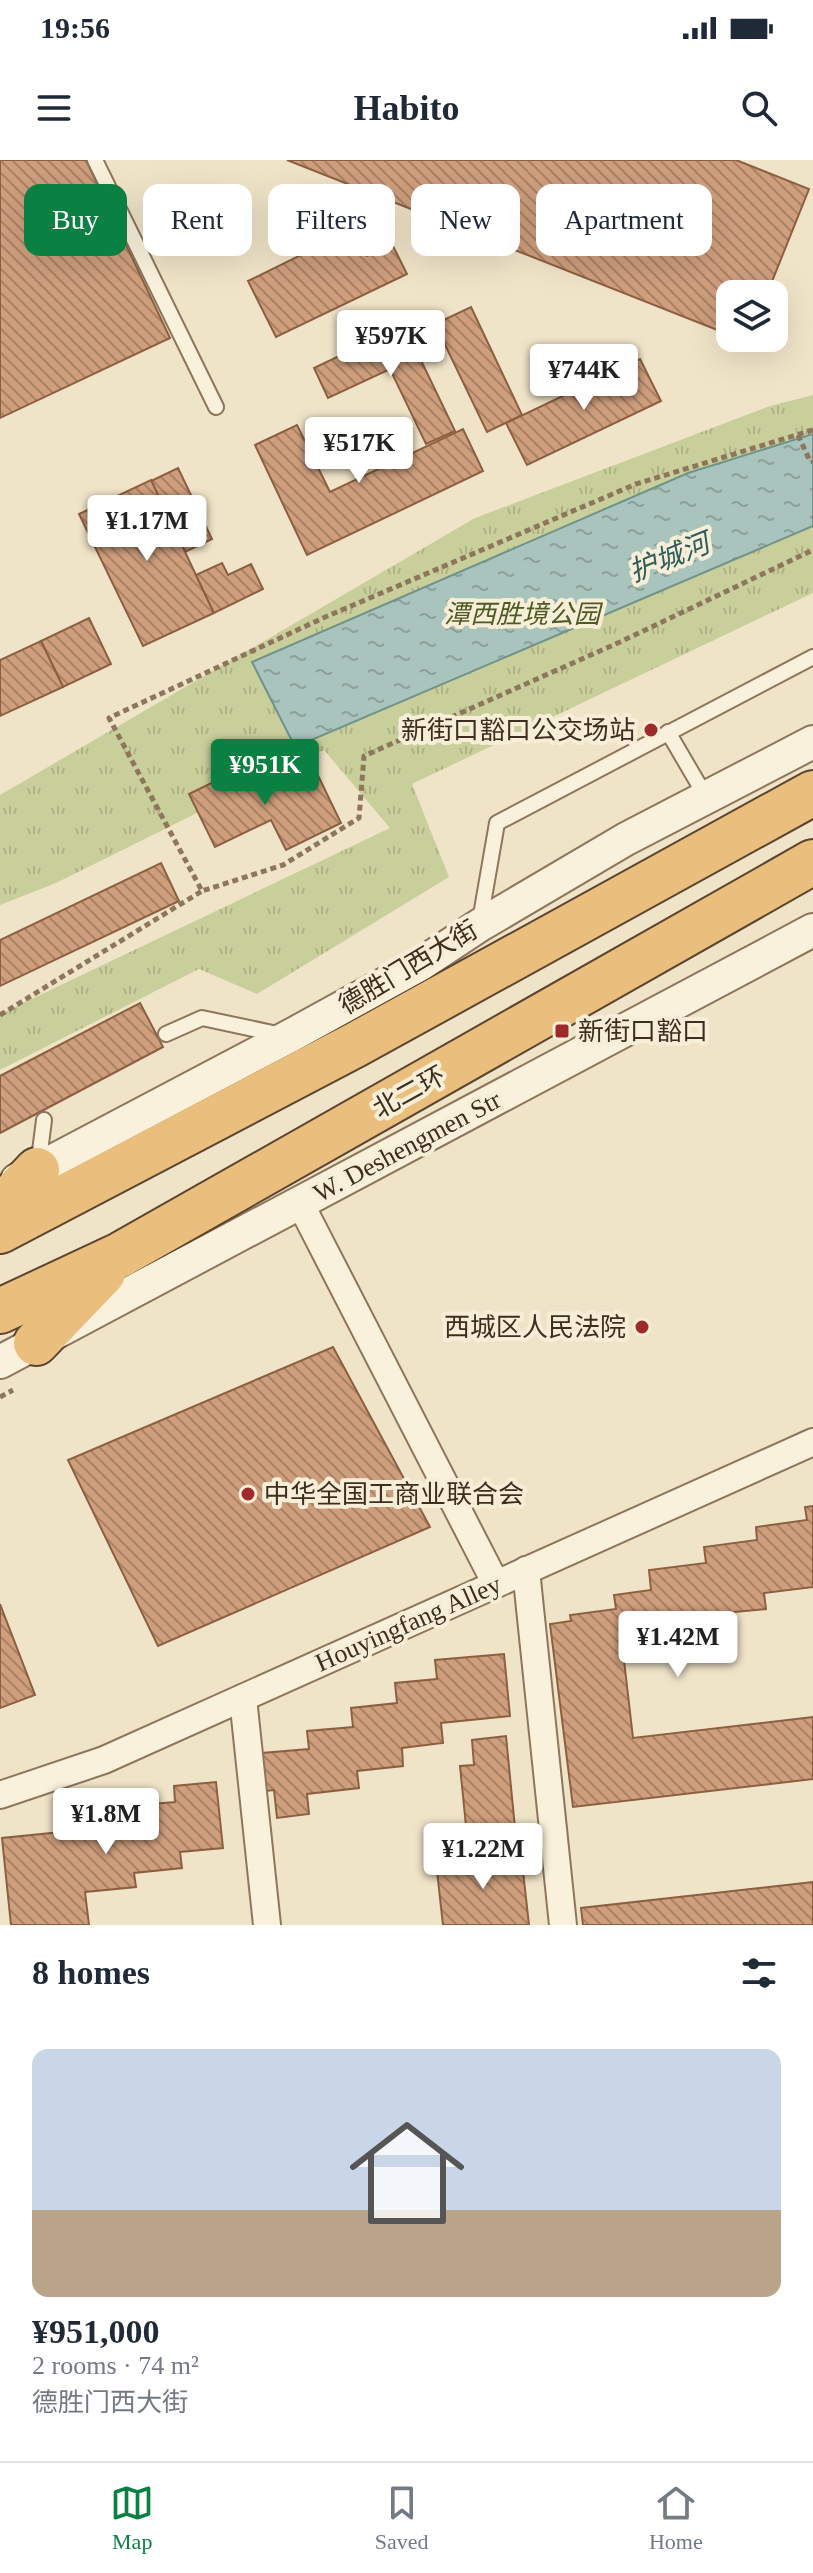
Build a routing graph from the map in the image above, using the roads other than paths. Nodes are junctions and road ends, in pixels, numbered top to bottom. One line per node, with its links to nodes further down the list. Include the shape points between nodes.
1 (95, 160): 2 (lane)
2 (216, 407)
3 (813, 657): 4 (lane)
4 (668, 732): 7 (lane); 9 (lane, via 497,823)
5 (813, 742): 7 (street, 德胜门西大街)
6 (813, 793): 17 (highway, via 355,1045)
7 (706, 797): 9 (street, 德胜门西大街)
8 (813, 862): 18 (highway, 北二环)
9 (480, 925): 12 (street, 德胜门西大街)
10 (813, 930): 15 (street, W. Deshengmen Str)
11 (166, 1034): 12 (lane, via 202,1018)
12 (290, 1036): 14 (street, 德胜门西大街)
13 (44, 1120): 14 (lane)
14 (19, 1180): 16 (highway)
15 (300, 1203): 20 (street, W. Deshengmen Str); 23 (street)
16 (0, 1209)
17 (0, 1231)
18 (120, 1255): 19 (highway, 北二环); 20 (highway)
19 (0, 1311)
20 (18, 1352)
21 (813, 1442): 22 (street, Houyingfang Alley)
22 (526, 1570): 23 (street, Houyingfang Alley); 27 (street)
23 (496, 1584): 24 (street, Houyingfang Alley)
24 (243, 1698): 25 (street, Houyingfang Alley, via 104,1760); 26 (street)
25 (0, 1795)
26 (267, 1925)
27 (563, 1925)

